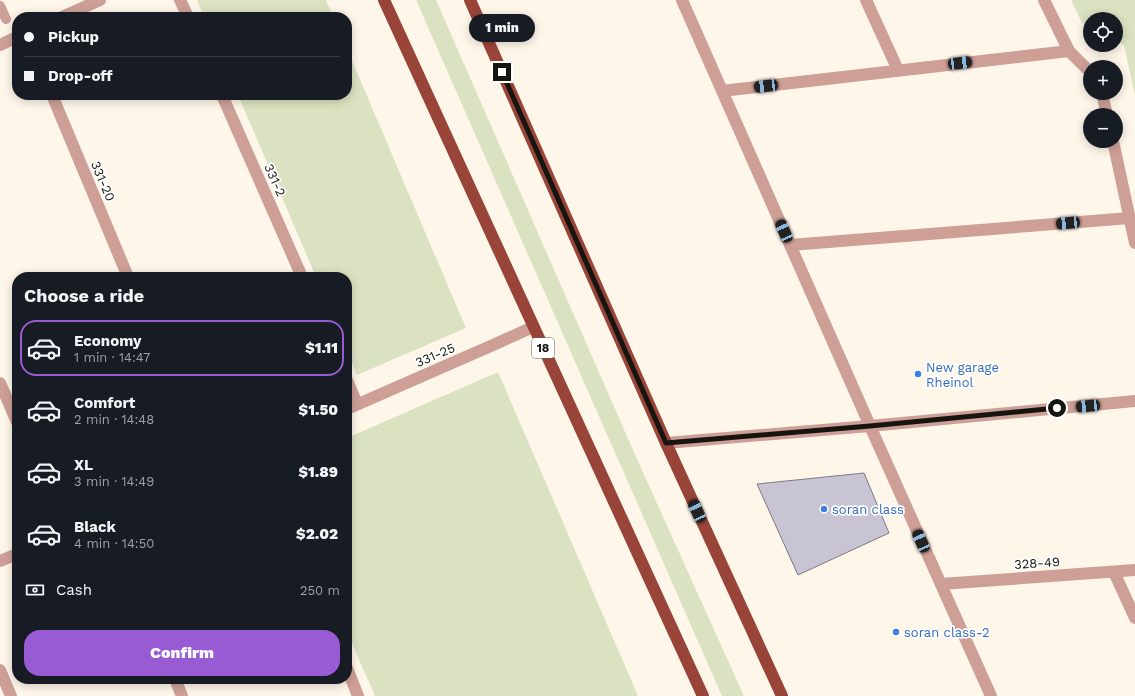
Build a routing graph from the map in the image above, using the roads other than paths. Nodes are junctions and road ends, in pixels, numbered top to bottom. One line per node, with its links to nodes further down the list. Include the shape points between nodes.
1 (100, 0): 9 (street)
2 (180, 0): 10 (street)
3 (384, 0): 26 (highway, 18)
4 (470, 0): 32 (highway)
5 (682, 0): 17 (street)
6 (866, 0): 16 (street)
7 (1044, 0): 14 (street)
8 (0, 6): 11 (lane)
9 (73, 12)
10 (186, 12)
11 (6, 19)
12 (12, 39): 13 (street)
13 (0, 45)
14 (1069, 50): 15 (street); 16 (street)
15 (1083, 65)
16 (898, 70): 17 (street)
17 (722, 90): 23 (street)
18 (54, 100): 24 (street, 331-20)
19 (224, 100): 25 (street, 331-2)
20 (1115, 148): 21 (street)
21 (1130, 218): 22 (street); 23 (street)
22 (1135, 243)
23 (790, 245): 31 (street)
24 (126, 272)
25 (300, 272)
26 (533, 326): 29 (street, 331-25); 45 (highway, 18)
27 (0, 383): 30 (street)
28 (1135, 401): 31 (street)
29 (352, 406)
30 (12, 411)
31 (870, 426): 32 (street); 37 (street)
32 (666, 443): 46 (highway)
33 (12, 556): 34 (street)
34 (0, 561)
35 (1135, 570): 36 (street, 328-49)
36 (1114, 572): 37 (street, 328-49); 38 (street)
37 (941, 584): 47 (street)
38 (1135, 618)
39 (0, 670): 42 (street)
40 (352, 681): 44 (street)
41 (177, 684): 43 (street)
42 (10, 696)
43 (182, 696)
44 (358, 696)
45 (703, 696)
46 (782, 696)
47 (991, 696)

